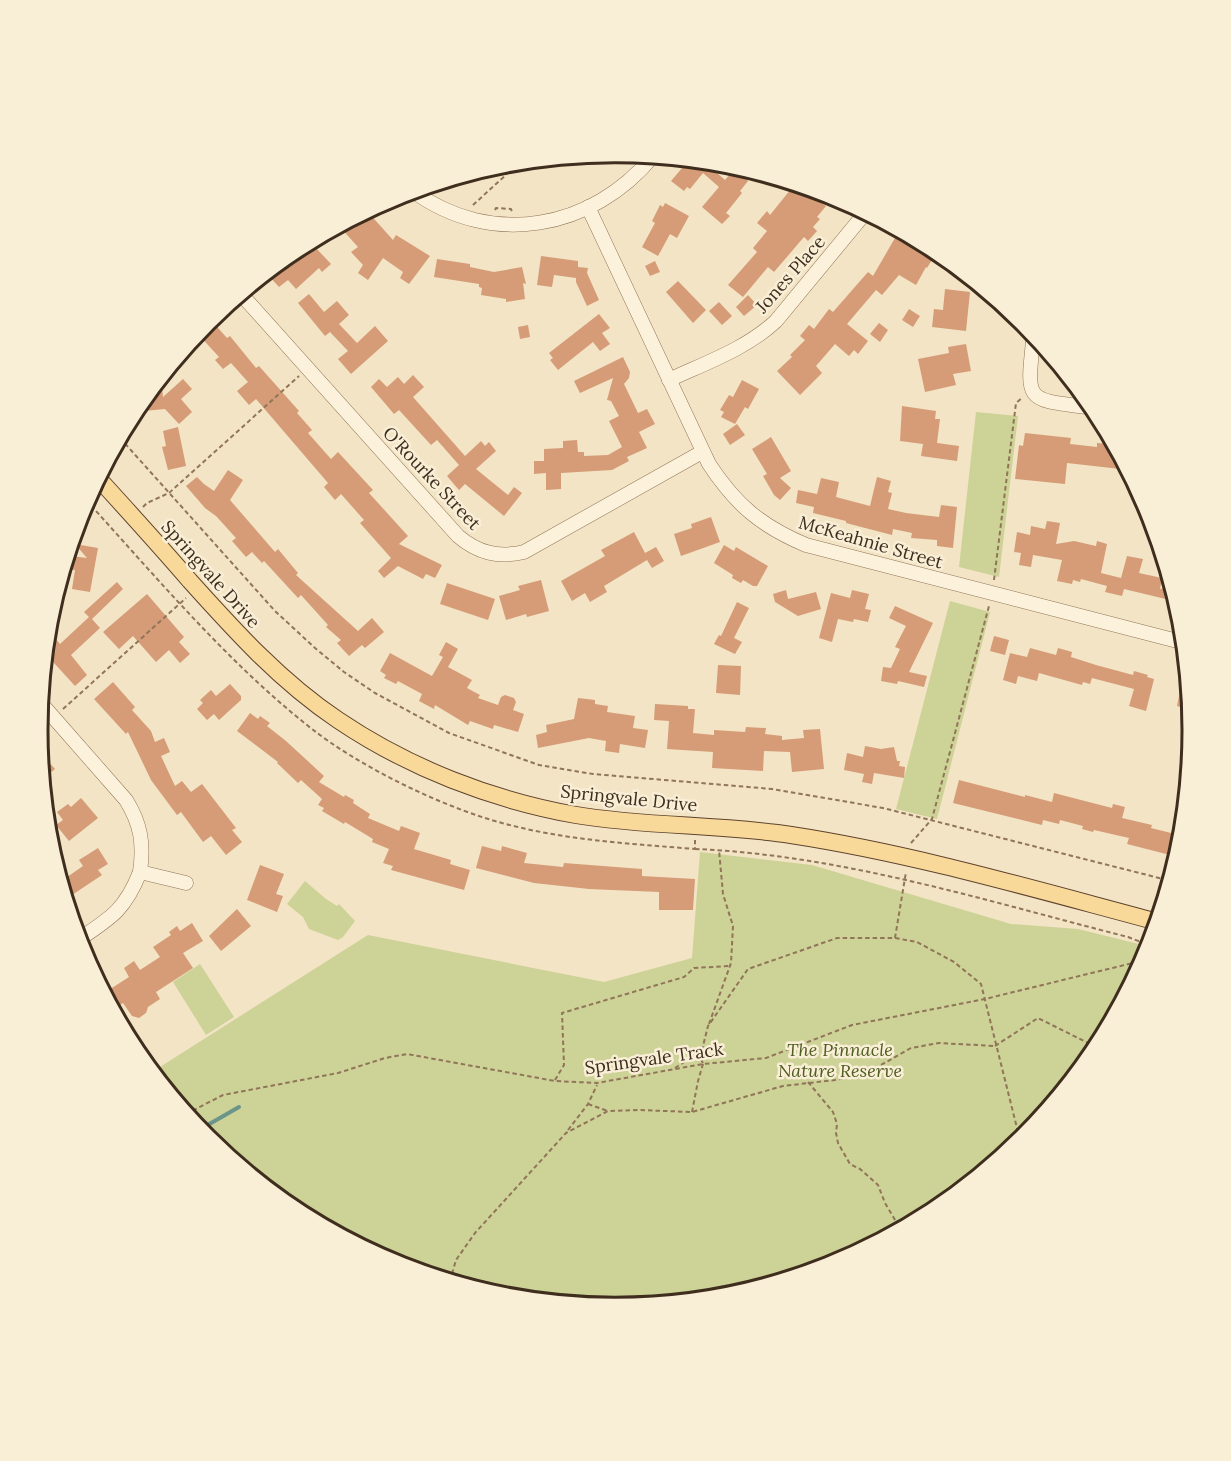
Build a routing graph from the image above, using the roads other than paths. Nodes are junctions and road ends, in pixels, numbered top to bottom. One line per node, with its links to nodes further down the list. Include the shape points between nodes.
1 (645, 164): 3 (street, via 627,182)
2 (422, 197): 3 (street, via 462,216 521,226 563,219)
3 (588, 207): 7 (street, McKeahnie Street)
4 (860, 219): 7 (street, Jones Place, via 762,334)
5 (246, 300): 9 (street, O'Rourke Street, via 458,536 490,554 508,556 524,552)
6 (1032, 346): 8 (street, via 1030,391 1047,402)
7 (669, 380): 9 (street, McKeahnie Street)
8 (1081, 406)
9 (702, 452): 11 (street, McKeahnie Street, via 725,488 756,519 806,545)
10 (104, 485): 15 (main road, Springvale Drive, via 245,642 285,679 338,720 401,757 453,780 510,800 578,815 792,835 908,858)
11 (1175, 641)
12 (48, 712): 13 (street, via 132,810 143,852)
13 (140, 872): 14 (street); 16 (street, via 118,911)
14 (186, 883)
15 (1150, 920)
16 (86, 935)

